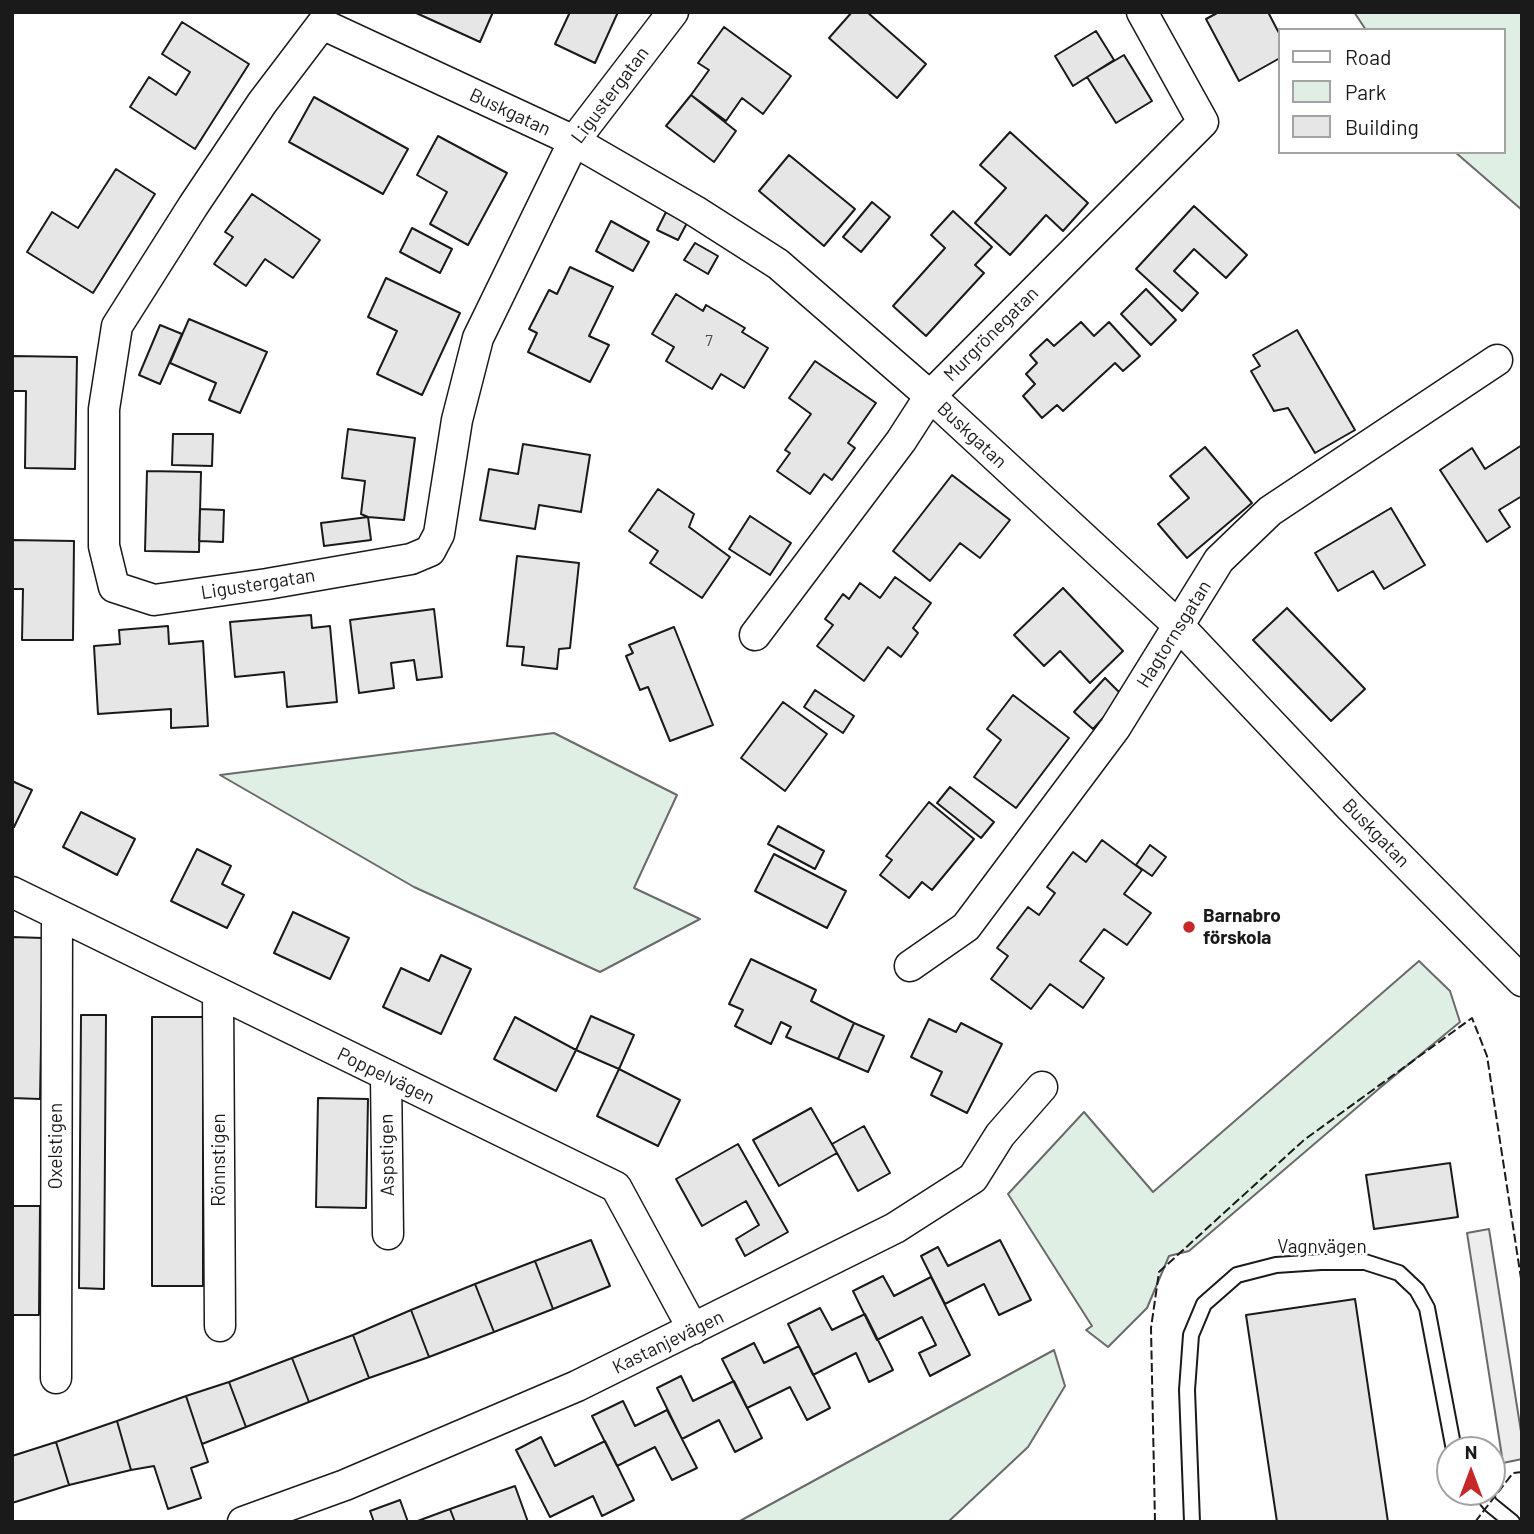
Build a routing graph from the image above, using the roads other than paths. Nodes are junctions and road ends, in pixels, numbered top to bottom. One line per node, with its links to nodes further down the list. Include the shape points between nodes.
1 (673, 12): 4 (street, Ligustergatan)
2 (1142, 12): 6 (street, Murgrönegatan, via 1203,122)
3 (322, 24): 4 (street, Buskgatan); 4 (street, Ligustergatan, via 262,103 117,326 103,433 104,546 114,587 154,600 306,578 411,559 430,551 439,534 457,420 478,338)
4 (574, 141): 6 (street, Buskgatan, via 778,264)
5 (1497, 360): 7 (street, Hagtornsgatan, via 1270,510 1219,561)
6 (930, 396): 7 (street, Buskgatan); 8 (street, Murgrönegatan)
7 (1179, 626): 11 (street, Hagtornsgatan, via 1115,728 966,927); 12 (street, Buskgatan)
8 (755, 635)
9 (12, 892): 10 (street, Poppelvägen)
10 (57, 914): 13 (street, Poppelvägen); 19 (street, Oxelstigen)
11 (910, 966)
12 (1522, 981)
13 (218, 994): 14 (street, Poppelvägen); 17 (street, Rönnstigen)
14 (386, 1076): 16 (street, Aspstigen); 18 (street, Poppelvägen, via 616,1187)
15 (1042, 1087): 18 (street, Kastanjevägen, via 1000,1135 973,1178 895,1228)
16 (388, 1234)
17 (220, 1326)
18 (693, 1329): 22 (street, Kastanjevägen, via 577,1387 345,1485)
19 (55, 1378)
20 (1451, 1436): 23 (lane, Vagnvägen, via 1427,1308 1399,1273 1365,1262 1321,1262 1276,1265 1237,1275 1204,1304 1191,1335 1187,1390)
21 (1492, 1506): 24 (lane)
22 (243, 1522)
23 (1192, 1522)
24 (1512, 1522)

